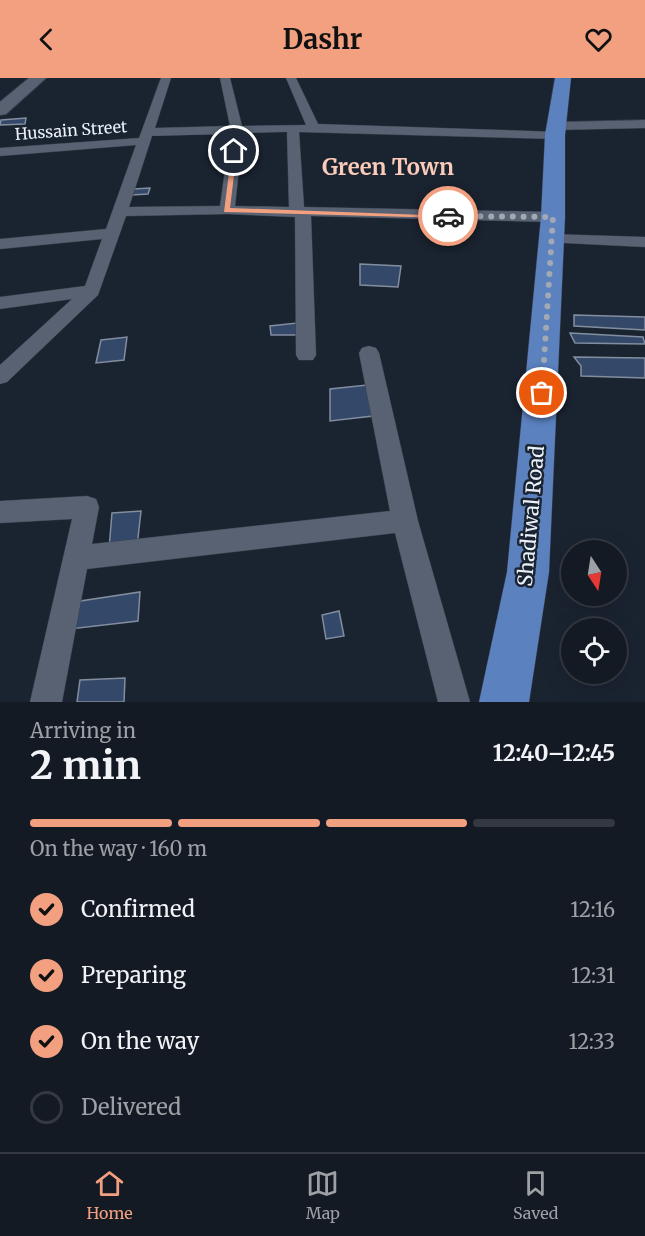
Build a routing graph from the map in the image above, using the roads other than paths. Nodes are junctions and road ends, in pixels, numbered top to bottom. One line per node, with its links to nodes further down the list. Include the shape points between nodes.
1 (38, 78): 6 (street)
2 (166, 78): 12 (street)
3 (225, 78): 11 (street)
4 (291, 78): 8 (street)
5 (563, 78): 10 (main road, Shadiwal Road)
6 (0, 110)
7 (645, 124): 10 (street, Hussain Street)
8 (314, 128): 9 (street, Hussain Street); 10 (street, Hussain Street)
9 (293, 129): 11 (street, Hussain Street); 16 (street)
10 (556, 130): 17 (main road, Shadiwal Road)
11 (237, 131): 12 (street, Hussain Street); 14 (street)
12 (146, 137): 13 (street, Hussain Street); 15 (street)
13 (0, 152)
14 (226, 210): 15 (street); 16 (street)
15 (122, 212): 18 (street)
16 (300, 213): 17 (street); 24 (street)
17 (551, 228): 19 (street); 31 (main road, Shadiwal Road, via 528,572)
18 (114, 233): 20 (street); 21 (street)
19 (645, 242)
20 (0, 244)
21 (92, 291): 22 (street); 25 (street)
22 (0, 303)
23 (369, 353): 27 (street)
24 (306, 355)
25 (0, 377)
26 (0, 512): 28 (street, via 87,507)
27 (405, 521): 28 (street); 30 (street)
28 (76, 558): 29 (street)
29 (46, 702)
30 (454, 702)
31 (504, 702)

